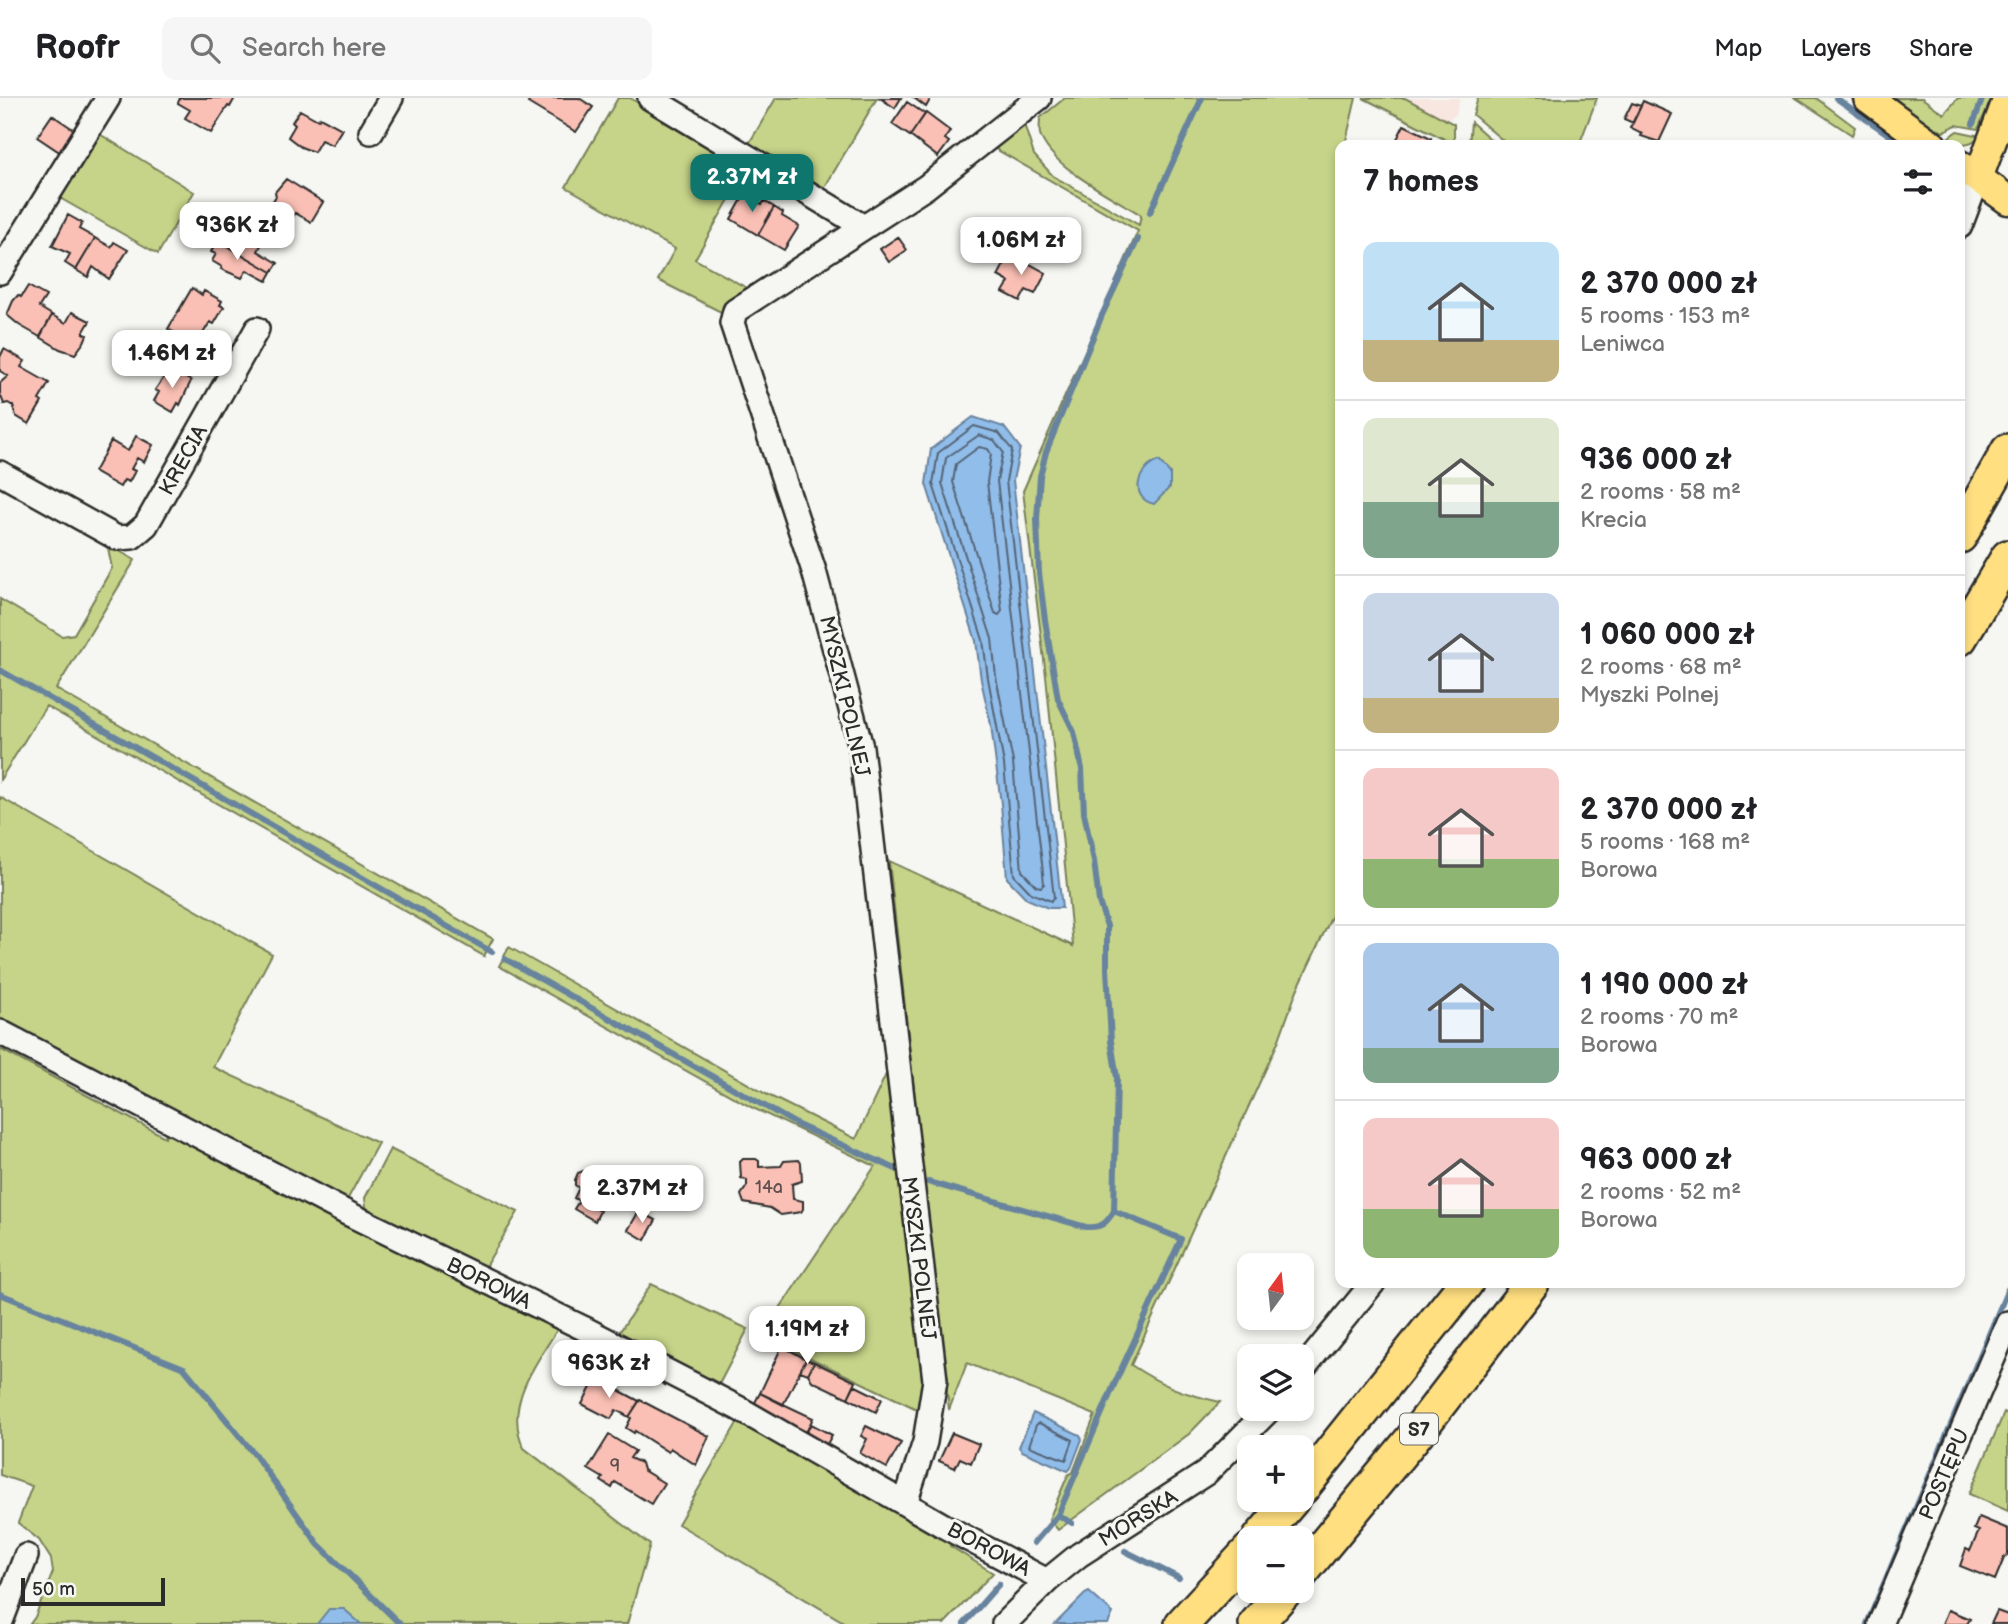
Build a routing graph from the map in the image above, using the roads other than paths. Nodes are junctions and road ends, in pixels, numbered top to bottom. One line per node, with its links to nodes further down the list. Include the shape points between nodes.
1 (108, 98): 13 (street)
2 (391, 98): 7 (street)
3 (650, 98): 12 (street)
4 (1040, 98): 12 (street, MYSZKI POLNEJ, via 950,170)
5 (1868, 98): 8 (main road)
6 (2008, 98): 9 (main road)
7 (371, 132)
8 (1925, 140)
9 (1969, 171): 10 (street); 11 (main road)
10 (1965, 195)
11 (2008, 200)
12 (864, 227): 29 (street, MYSZKI POLNEJ, via 735,311 732,323 814,571 861,747 934,1380 925,1442)
13 (0, 272)
14 (257, 329): 17 (street, KRECIA, via 146,525 132,537 117,538)
15 (2008, 451): 16 (highway)
16 (2000, 471): 18 (highway)
17 (0, 473)
18 (1965, 528)
19 (2008, 557): 20 (highway)
20 (1965, 630)
21 (0, 1032): 29 (street, BOROWA, via 349,1214 731,1404)
22 (1369, 1288): 26 (street)
23 (1462, 1288): 28 (highway, S7)
24 (1528, 1288): 33 (highway, S7)
25 (2008, 1323): 41 (street, POSTĘPU)
26 (1314, 1355)
27 (1258, 1421): 35 (street, MORSKA, via 1206,1473)
28 (1314, 1473)
29 (905, 1503): 35 (street, BOROWA)
30 (1282, 1512): 31 (highway)
31 (1270, 1526)
32 (26, 1556): 37 (street)
33 (1314, 1557)
34 (1237, 1564): 39 (highway)
35 (1047, 1581): 38 (street, MORSKA)
36 (1275, 1603): 40 (highway)
37 (0, 1624)
38 (1004, 1624)
39 (1182, 1624)
40 (1256, 1624)
41 (1880, 1624)

